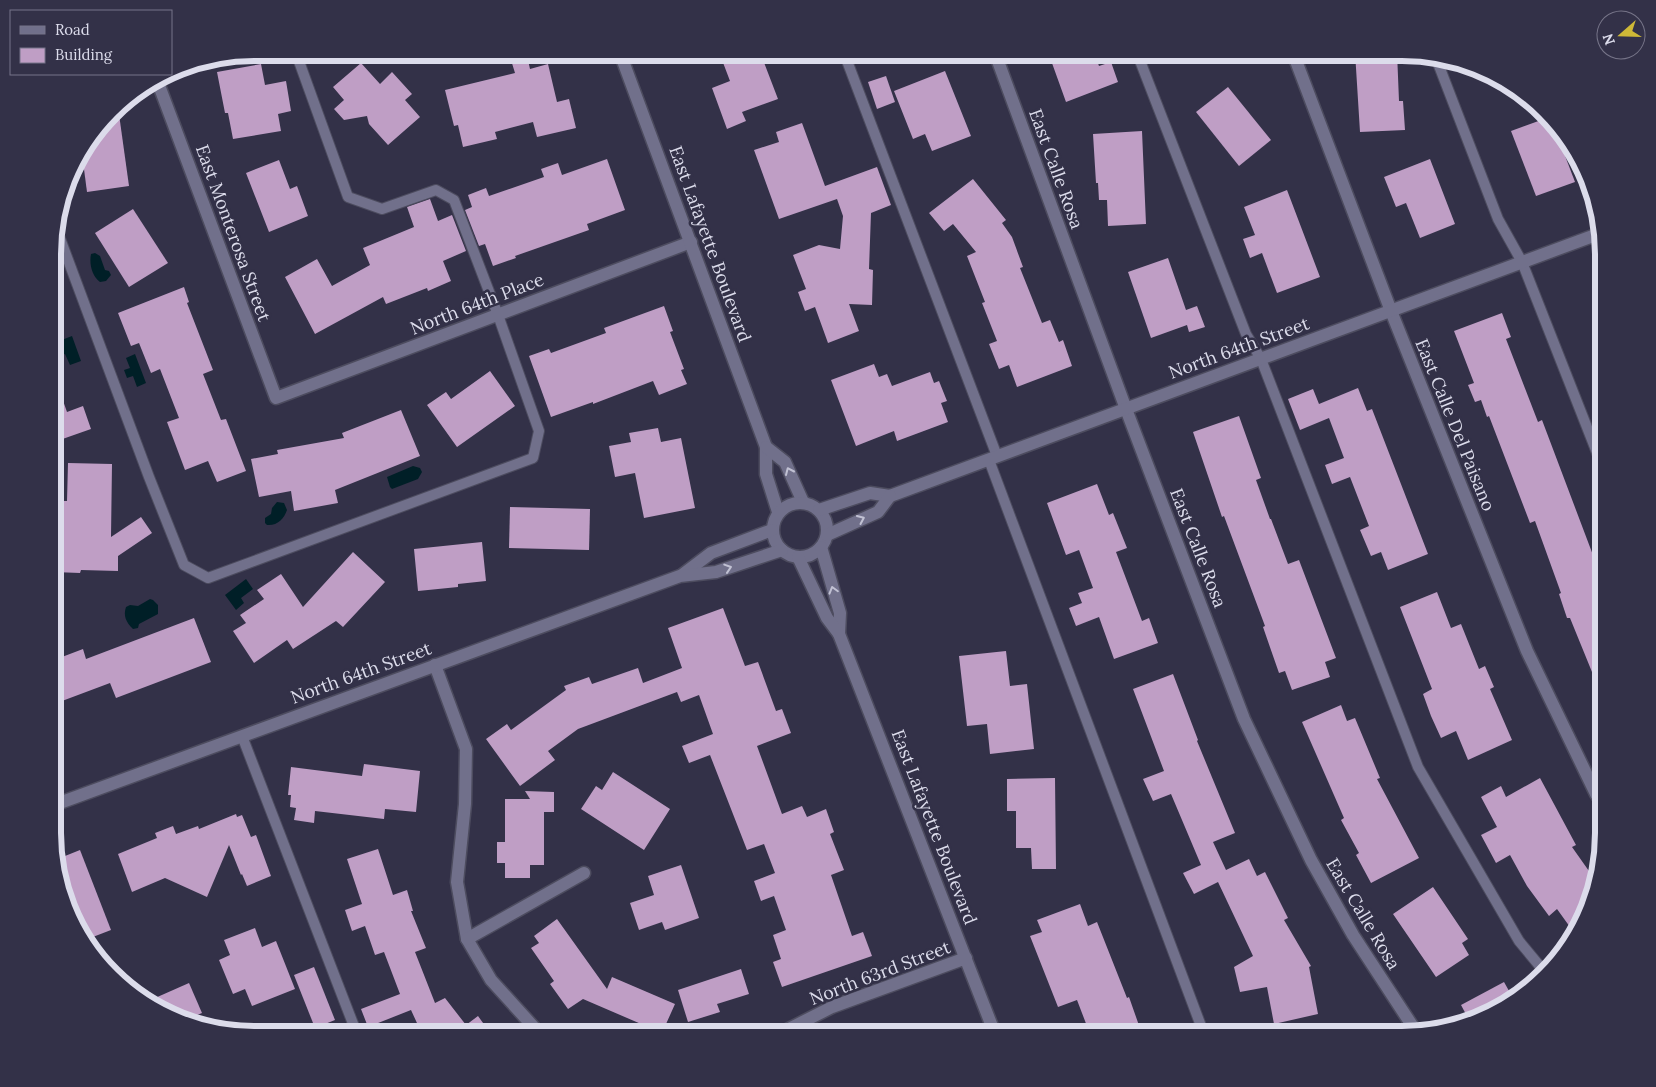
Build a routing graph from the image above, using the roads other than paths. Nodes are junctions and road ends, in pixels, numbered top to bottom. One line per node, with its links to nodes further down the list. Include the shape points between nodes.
1 (299, 61): 14 (lane, via 348,198 382,209 436,190 454,200)
2 (623, 61): 10 (street, East Lafayette Boulevard)
3 (847, 61): 20 (lane)
4 (998, 61): 17 (street, East Calle Rosa)
5 (1140, 61): 15 (lane, via 1246,334)
6 (1296, 61): 13 (street, East Calle Del Paisano)
7 (1439, 65): 12 (lane, via 1498,219)
8 (159, 86): 16 (street, East Monterosa Street)
9 (1594, 236): 12 (street, North 64th Street)
10 (691, 242): 14 (street, North 64th Place); 18 (street, East Lafayette Boulevard)
11 (62, 243): 14 (lane, via 184,565 208,578 533,458 539,432)
12 (1522, 262): 13 (street, North 64th Street); 19 (lane)
13 (1390, 311): 15 (street, North 64th Street); 33 (street, East Calle Del Paisano, via 1527,651)
14 (498, 315): 16 (street, North 64th Place)
15 (1261, 359): 17 (street, North 64th Street); 38 (lane, via 1418,767 1519,941)
16 (276, 398)
17 (1126, 409): 20 (street, North 64th Street); 39 (street, East Calle Rosa, via 1244,719 1310,860 1353,935)
18 (766, 447): 22 (street, one-way to 18, via 785,462); 24 (street, East Lafayette Boulevard, via 766,474)
19 (1595, 448)
20 (993, 458): 21 (street, North 64th Street); 44 (lane)
21 (890, 496): 23 (street, North 64th Street, via 870,493); 26 (street, North 64th Street, one-way to 21, via 878,512)
22 (803, 502): 23 (street); 24 (street, via 790,504)
23 (819, 510): 26 (street, via 826,522)
24 (778, 512): 25 (street)
25 (772, 530): 27 (street, via 776,544); 29 (street, North 64th Street, via 711,553)
26 (824, 541): 28 (street, via 815,553); 30 (street, East Lafayette Boulevard, one-way to 26, via 840,613)
27 (782, 550): 28 (street); 29 (street, North 64th Street, one-way to 27, via 716,572)
28 (798, 557): 30 (street, East Lafayette Boulevard, via 826,618)
29 (680, 576): 31 (street, North 64th Street)
30 (839, 634): 37 (street, East Lafayette Boulevard)
31 (435, 665): 32 (street, North 64th Street); 36 (street, via 466,749 465,804 457,882)
32 (242, 736): 34 (street, North 64th Street); 40 (lane)
33 (1595, 792)
34 (61, 802)
35 (584, 873): 36 (street)
36 (467, 939): 41 (street, via 491,980)
37 (966, 958): 42 (street, North 63rd Street, via 832,1007); 43 (street, East Lafayette Boulevard)
38 (1540, 967)
39 (1412, 1025)
40 (355, 1026)
41 (533, 1026)
42 (795, 1026)
43 (992, 1026)
44 (1201, 1026)

